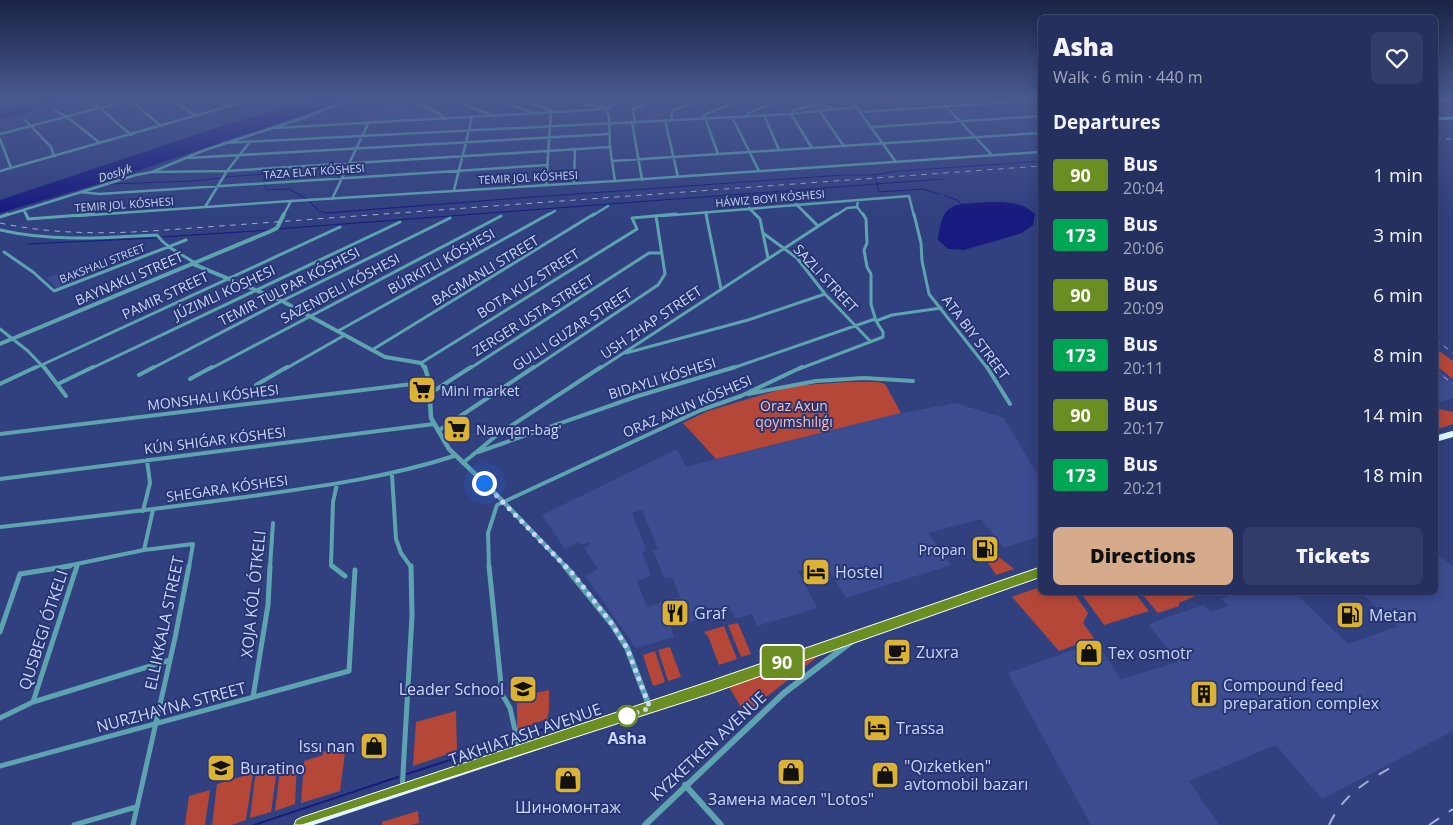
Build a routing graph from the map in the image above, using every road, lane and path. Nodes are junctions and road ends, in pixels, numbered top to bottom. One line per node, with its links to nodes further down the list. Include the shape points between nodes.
1 (40, 136): 38 (street, via 51,147)
2 (90, 136): 22 (street)
3 (129, 136): 22 (street)
4 (248, 136): 23 (street)
5 (385, 136): 18 (street)
6 (467, 136): 25 (street)
7 (580, 136): 19 (street)
8 (609, 136): 28 (street)
9 (635, 136): 43 (street)
10 (669, 136): 42 (street)
11 (711, 136): 36 (street)
12 (740, 136): 34 (street)
13 (773, 136): 33 (street)
14 (804, 136): 29 (street)
15 (836, 136): 27 (street)
16 (878, 136): 26 (street)
17 (999, 136): 20 (street)
18 (362, 137): 24 (street); 31 (street)
19 (550, 137): 25 (street); 32 (street)
20 (975, 137): 26 (street); 37 (street)
21 (0, 139): 48 (street)
22 (100, 143): 38 (street)
23 (224, 143): 24 (street); 41 (street)
24 (249, 143): 39 (street)
25 (465, 143): 31 (street); 40 (street)
26 (884, 143): 27 (street); 45 (street)
27 (843, 146): 29 (street)
28 (610, 147): 30 (street); 44 (street)
29 (812, 148): 33 (street)
30 (575, 149): 32 (street); 58 (street)
31 (355, 150): 39 (street); 46 (street)
32 (549, 150): 40 (street); 47 (street)
33 (779, 150): 34 (street)
34 (748, 152): 36 (street); 51 (street)
35 (1038, 152): 37 (street, TEMIR JOL KÓSHESI)
36 (718, 154): 42 (street)
37 (992, 155): 45 (street, TEMIR JOL KÓSHESI)
38 (54, 156): 48 (street)
39 (238, 156): 41 (street); 49 (street)
40 (463, 156): 46 (street); 50 (street)
41 (188, 158): 53 (street)
42 (673, 158): 43 (street); 54 (street)
43 (638, 160): 44 (street); 56 (street)
44 (612, 161): 57 (street)
45 (896, 162): 51 (street, TEMIR JOL KÓSHESI)
46 (349, 163): 49 (street); 55 (street)
47 (548, 165): 50 (street, TAZA ELAT KÓSHESI); 59 (street)
48 (11, 168): 52 (street)
49 (228, 170): 53 (street); 60 (street)
50 (461, 170): 55 (street, TAZA ELAT KÓSHESI); 61 (street)
51 (759, 170): 54 (street, TEMIR JOL KÓSHESI)
52 (0, 171)
53 (152, 172): 62 (street)
54 (678, 177): 56 (street, TEMIR JOL KÓSHESI)
55 (342, 178): 60 (street, TAZA ELAT KÓSHESI); 63 (street)
56 (642, 180): 57 (street, TEMIR JOL KÓSHESI)
57 (615, 181): 58 (street, TEMIR JOL KÓSHESI)
58 (574, 183): 59 (street, TEMIR JOL KÓSHESI)
59 (546, 184): 61 (street, TEMIR JOL KÓSHESI)
60 (218, 186): 62 (street, TAZA ELAT KÓSHESI, via 99,194); 68 (street)
61 (454, 190): 63 (street, TEMIR JOL KÓSHESI)
62 (81, 192): 71 (street)
63 (332, 199): 65 (street, TEMIR JOL KÓSHESI)
64 (858, 200): 66 (street); 69 (street); 96 (street, ATA BIY STREET, via 909,196 929,294)
65 (291, 201): 68 (street, TEMIR JOL KÓSHESI); 90 (street, BAYNAKLI STREET, via 277,228)
66 (796, 204): 70 (street); 79 (street)
67 (608, 206): 106 (street, BAGMANLI STREET)
68 (204, 207): 71 (street, TEMIR JOL KÓSHESI, via 28,219)
69 (857, 207): 79 (street, USH ZHAP STREET, via 847,208); 98 (street, via 866,219 867,243 864,250)
70 (749, 208): 73 (street); 82 (street, SAZLI STREET, via 760,219)
71 (24, 210): 76 (street)
72 (555, 211): 101 (street, BÚRKITLI KÓSHESI)
73 (706, 212): 75 (street); 92 (street)
74 (501, 216): 97 (street, SAZENDELI KÓSHESI)
75 (656, 216): 88 (street, GULLI GUZAR STREET); 108 (street, BOTA KUZ STREET, via 632,218 637,229)
76 (0, 217)
77 (450, 218): 95 (street, TEMIR TULPAR KÓSHESI)
78 (400, 222): 93 (street, JÚZIMLI KÓSHESI)
79 (818, 226): 85 (street, USH ZHAP STREET)
80 (340, 227): 91 (street, PAMIR STREET)
81 (0, 230): 84 (street, via 50,238 157,235)
82 (763, 233): 85 (street, SAZLI STREET); 89 (street, SAZLI STREET)
83 (186, 240): 84 (street, BAKSHALI STREET)
84 (168, 247): 86 (street, BAKSHALI STREET, via 54,291); 90 (street)
85 (784, 249): 89 (street, USH ZHAP STREET); 94 (street, SAZLI STREET, via 797,258)
86 (4, 252)
87 (649, 253): 88 (street); 117 (street, ZERGER USTA STREET)
88 (660, 253): 122 (street, GULLI GUZAR STREET, via 665,274 658,285)
89 (768, 258): 92 (street, USH ZHAP STREET)
90 (194, 263): 91 (street); 103 (street, BAYNAKLI STREET)
91 (227, 278): 93 (street); 109 (street, PAMIR STREET)
92 (721, 289): 107 (street, USH ZHAP STREET)
93 (253, 290): 95 (street); 115 (street, JÚZIMLI KÓSHESI)
94 (825, 294): 99 (street, SAZLI STREET); 107 (street, via 748,320)
95 (282, 301): 97 (street); 110 (street, TEMIR TULPAR KÓSHESI)
96 (941, 308): 98 (street); 120 (street, ATA BIY STREET, via 988,369)
97 (310, 316): 101 (street); 111 (street, SAZENDELI KÓSHESI)
98 (876, 320): 99 (street); 104 (street, ORAZ AXUN KÓSHESI, via 883,337)
99 (855, 325): 104 (street, SAZLI STREET); 126 (street, via 760,360 579,416)
100 (0, 329): 103 (street)
101 (338, 331): 102 (street)
102 (345, 335): 106 (street); 116 (street)
103 (13, 338): 105 (street, BAYNAKLI STREET); 109 (street)
104 (870, 341): 119 (street, ORAZ AXUN KÓSHESI)
105 (0, 344)
106 (372, 350): 108 (street, via 392,359)
107 (626, 353): 126 (street, USH ZHAP STREET)
108 (421, 363): 113 (street, via 426,367)
109 (40, 364): 114 (street, PAMIR STREET); 115 (street)
110 (139, 375)
111 (190, 380)
112 (913, 381): 119 (street, via 864,378 816,381)
113 (429, 382): 117 (street); 123 (street)
114 (0, 384)
115 (58, 384): 118 (street)
116 (256, 385)
117 (428, 394): 121 (street)
118 (66, 396)
119 (741, 396): 133 (street, ORAZ AXUN KÓSHESI, via 701,410)
120 (1010, 404)
121 (434, 424): 122 (street); 128 (street)
122 (438, 431): 127 (street)
123 (0, 434)
124 (1453, 434): 125 (highway)
125 (1438, 439)
126 (476, 453): 129 (street, USH ZHAP STREET)
127 (454, 456): 129 (street); 130 (street, SHEGARA KÓSHESI)
128 (147, 460): 131 (street); 135 (street, via 150,483)
129 (463, 463): 133 (street)
130 (392, 474): 132 (street, SHEGARA KÓSHESI); 154 (street, via 396,539 411,566 412,608)
131 (0, 479)
132 (337, 484): 134 (street, SHEGARA KÓSHESI); 142 (street, via 333,502 331,565)
133 (502, 502): 148 (street, via 574,575 620,634); 151 (street, via 497,504 488,533 488,555 502,694 510,708)
134 (153, 510): 135 (street, SHEGARA KÓSHESI); 138 (street)
135 (143, 511): 137 (street, SHEGARA KÓSHESI)
136 (273, 523): 146 (street, XOJA KÓL ÓTKELI, via 268,605)
137 (0, 527)
138 (144, 550): 139 (street); 145 (street, ELLIKKALA STREET, via 193,544)
139 (77, 565): 143 (street, via 20,574); 147 (street, QUSBEGI ÓTKELI)
140 (355, 570): 146 (street, NURZHAYNA STREET, via 349,671)
141 (1038, 573): 144 (highway, TAKHIATASH AVENUE)
142 (345, 576)
143 (0, 632)
144 (862, 635): 148 (highway, TAKHIATASH AVENUE); 153 (street, KYZKETKEN AVENUE, via 784,694)
145 (170, 660): 147 (street); 150 (street, ELLIKKALA STREET)
146 (253, 697): 150 (street, NURZHAYNA STREET)
147 (34, 702): 149 (street)
148 (650, 708): 151 (highway, TAKHIATASH AVENUE)
149 (0, 718)
150 (155, 724): 152 (street, NURZHAYNA STREET); 155 (street, ELLIKKALA STREET)
151 (520, 752): 154 (highway, TAKHIATASH AVENUE)
152 (0, 766)
153 (685, 785): 159 (street, KYZKETKEN AVENUE); 160 (street)
154 (402, 792): 158 (highway, TAKHIATASH AVENUE)
155 (136, 807): 156 (street); 157 (street, ELLIKKALA STREET)
156 (74, 825)
157 (132, 825)
158 (302, 825)
159 (645, 825)
160 (721, 825)

